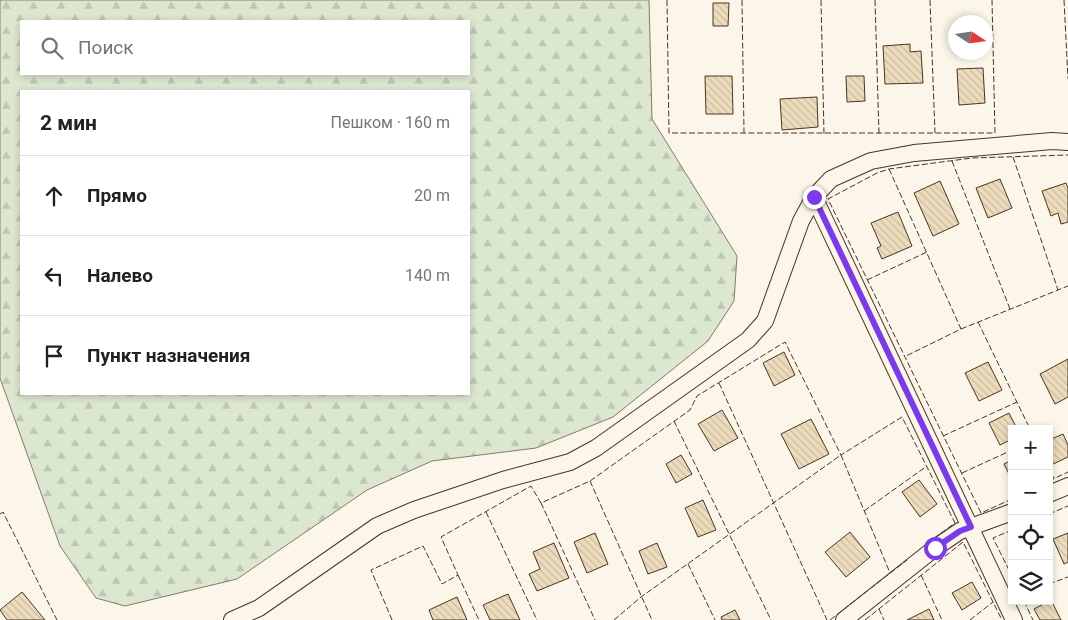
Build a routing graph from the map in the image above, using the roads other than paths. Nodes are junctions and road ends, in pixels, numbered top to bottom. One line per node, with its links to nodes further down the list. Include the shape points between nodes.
1 (1068, 142): 2 (street, via 914,153 871,160 831,179)
2 (814, 197): 6 (street); 7 (street, via 801,220 765,321 748,340 596,448 570,462 503,480 377,526 259,608)
3 (1068, 486): 4 (street)
4 (1053, 492)
5 (1008, 513): 6 (street)
6 (971, 527): 8 (street, via 935,548); 9 (street)
7 (232, 620)
8 (844, 620)
9 (1014, 620)

